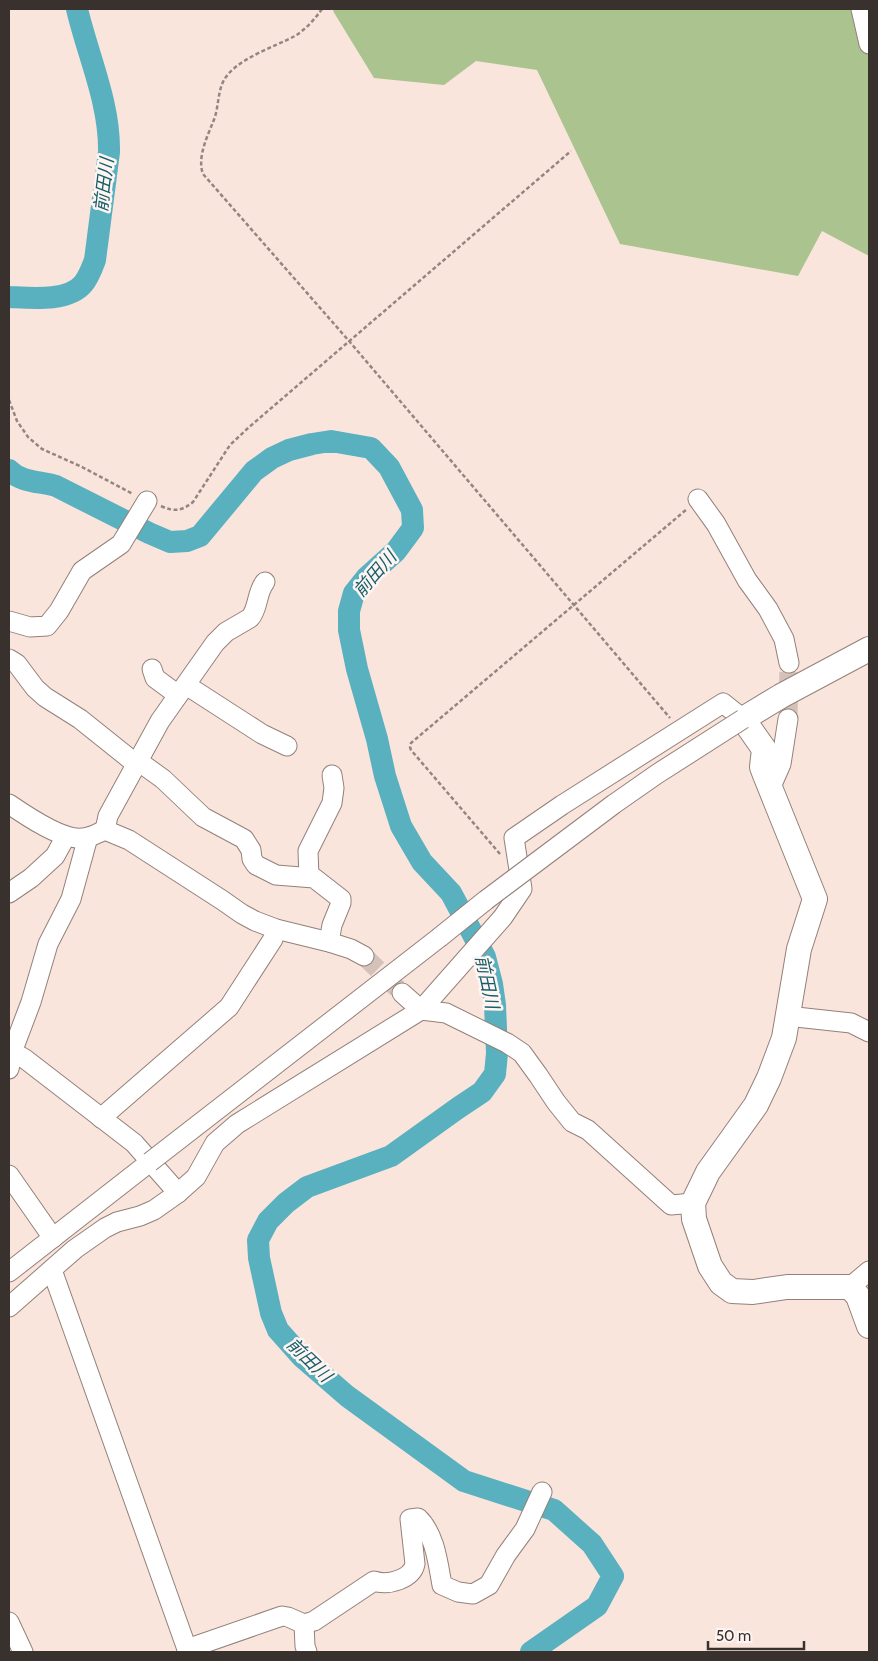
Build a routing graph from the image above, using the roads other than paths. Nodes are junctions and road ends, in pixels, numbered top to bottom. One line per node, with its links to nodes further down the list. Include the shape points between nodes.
1 (860, 9): 2 (street)
2 (869, 44)
3 (698, 499): 9 (street, via 768,609 784,639)
4 (143, 506): 6 (street, via 121,544 82,571 46,626 30,627)
5 (265, 582): 11 (street, via 253,615 215,643)
6 (9, 621)
7 (869, 649): 12 (main road)
8 (9, 659): 15 (street, via 45,697)
9 (789, 663)
10 (152, 669): 11 (street, via 155,678)
11 (182, 690): 14 (street); 15 (street)
12 (743, 719): 17 (main road, via 764,749 762,767); 28 (street, via 722,703 514,838 522,889 503,917); 33 (street, bridge, via 614,804)
13 (788, 719): 17 (street, via 781,764)
14 (287, 746)
15 (137, 762): 19 (street, via 108,816); 22 (street, via 163,779 203,817 244,840 256,865 276,875)
16 (332, 775): 22 (street, via 332,803 308,851)
17 (770, 789): 29 (main road, via 816,899 799,948)
18 (9, 804): 20 (street)
19 (105, 830): 21 (street); 24 (street, via 129,840 242,914)
20 (66, 836): 21 (street); 23 (street, via 56,856)
21 (88, 837): 31 (street, via 71,899 48,944)
22 (309, 877): 25 (street, via 341,899)
23 (9, 893)
24 (276, 929): 25 (street); 32 (street, via 273,939 228,1007)
25 (329, 942): 26 (street)
26 (364, 956)
27 (402, 993): 28 (street)
28 (421, 1010): 35 (street, via 237,1124 215,1143 196,1177); 36 (street, via 446,1013 522,1053 572,1122 588,1130 671,1205)
29 (787, 1016): 30 (street, via 851,1023); 36 (main road, via 784,1038 756,1105 708,1172)
30 (869, 1032)
31 (11, 1057): 32 (street, via 25,1059)
32 (101, 1118): 33 (street, via 134,1144)
33 (150, 1162): 35 (street); 37 (street)
34 (9, 1175): 37 (street)
35 (178, 1193): 38 (street, via 154,1210 105,1228)
36 (693, 1203): 41 (main road, via 694,1218 706,1257 726,1288 737,1292 787,1287)
37 (53, 1238): 40 (street)
38 (52, 1270): 42 (street); 47 (street)
39 (869, 1271): 41 (street)
40 (9, 1272)
41 (850, 1287): 43 (main road, via 860,1301)
42 (9, 1307)
43 (869, 1326)
44 (542, 1492): 46 (street, via 526,1529 506,1554 494,1580 485,1588 473,1594 442,1585 423,1522 418,1518 410,1519 414,1571 386,1583 374,1581 314,1621)
45 (9, 1622): 48 (street)
46 (304, 1624): 47 (street, via 282,1616); 49 (street)
47 (187, 1651)
48 (23, 1652)
49 (307, 1652)

